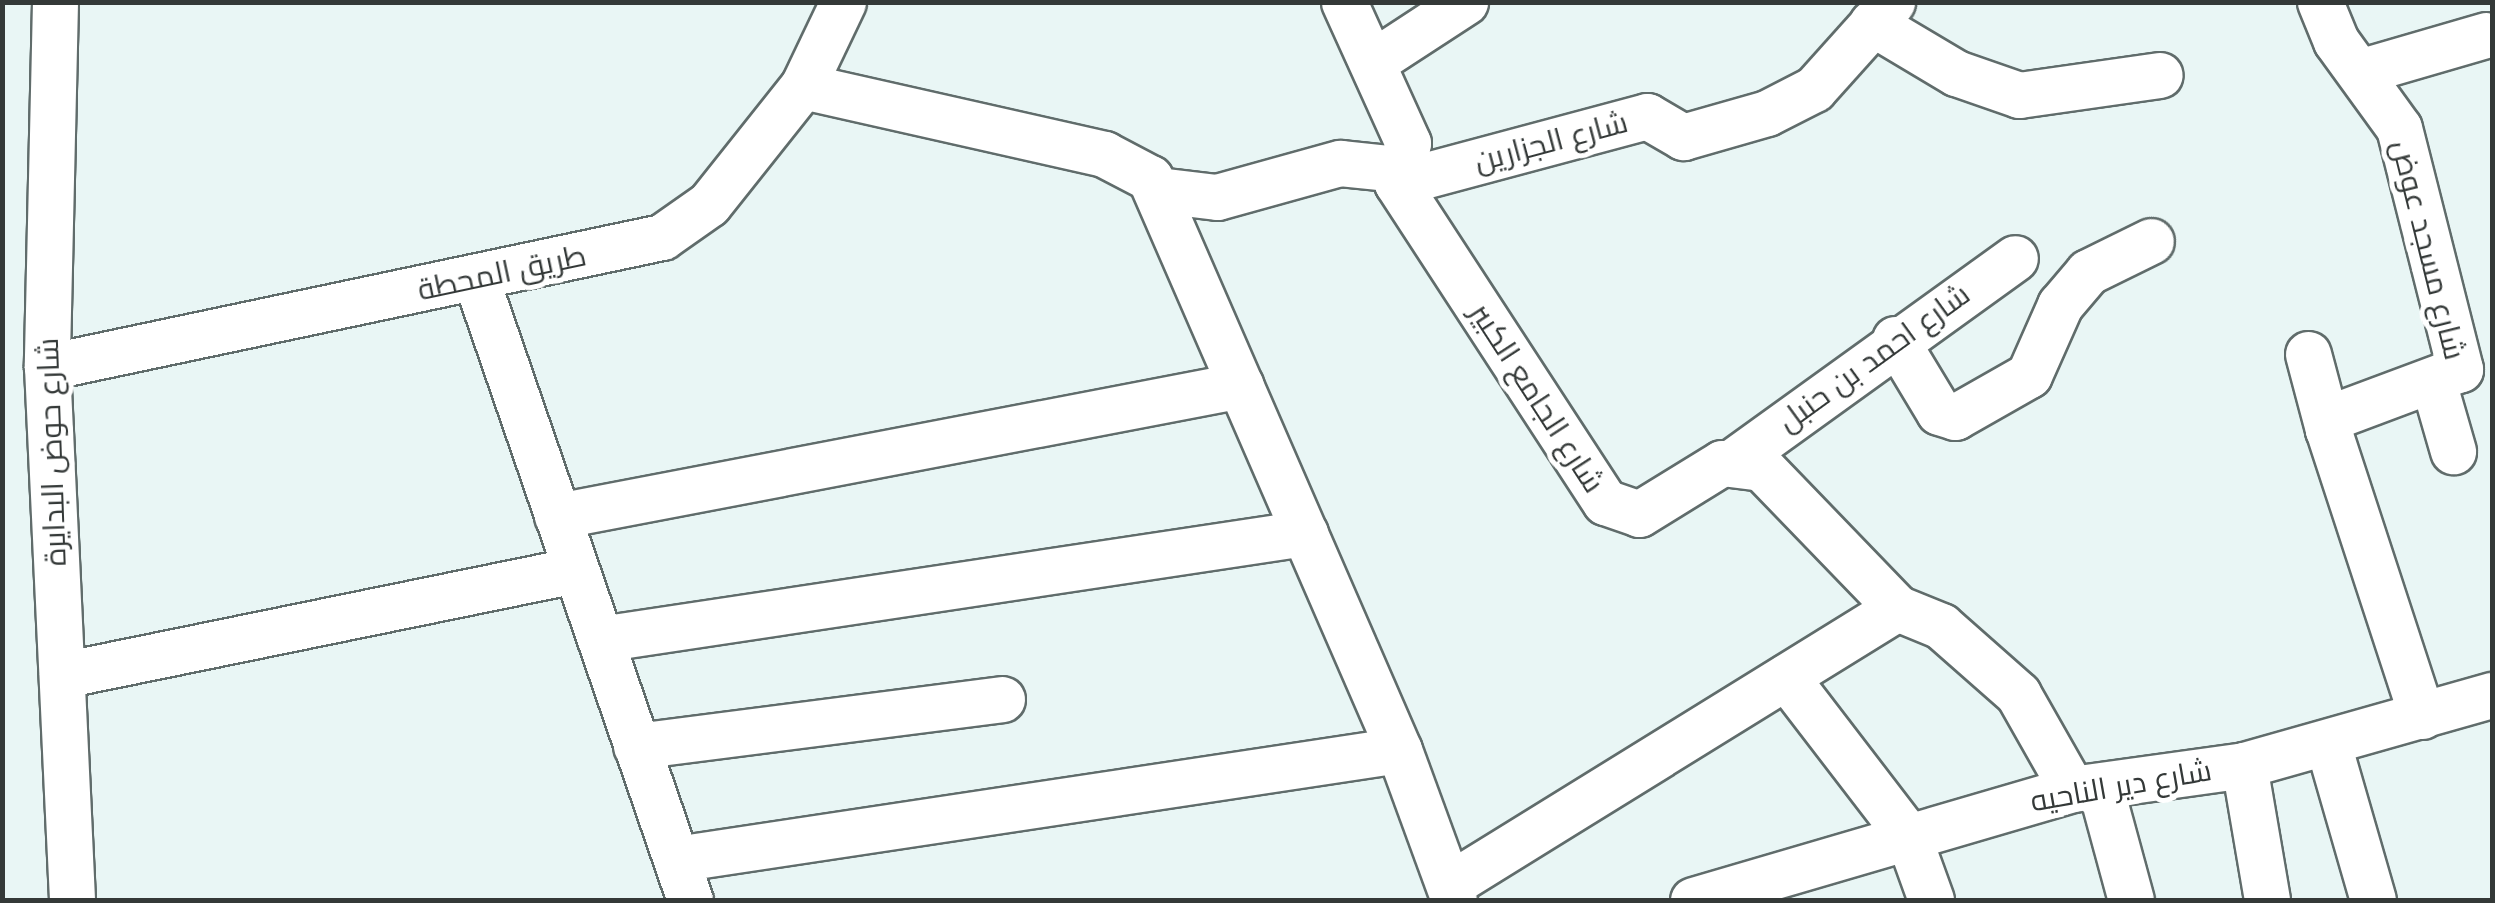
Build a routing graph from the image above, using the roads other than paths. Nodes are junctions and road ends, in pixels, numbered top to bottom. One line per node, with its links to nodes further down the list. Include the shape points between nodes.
1 (55, 2): 19 (street, شارع حوض البدايرة)
2 (843, 2): 11 (street, طريق المحطة)
3 (1344, 2): 8 (street)
4 (1465, 2): 8 (street)
5 (2320, 2): 9 (street, شارع مسجد عوض, via 2336,41)
6 (1882, 13): 10 (street, via 1956,73 2019,95); 12 (street, شارع الجزارين, via 1814,89 1767,113 1683,137 1640,117)
7 (2486, 35): 9 (street)
8 (1373, 62): 12 (street, via 1408,143)
9 (2362, 71): 20 (street, شارع مسجد عوض, via 2399,128)
10 (2160, 74)
11 (802, 86): 13 (street, via 1104,154 1135,165); 16 (street, طريق المحطة, via 688,224)
12 (1397, 176): 13 (street, via 1340,164 1217,197); 24 (street, شارع الجامع الكبير, via 1614,510 1639,514)
13 (1158, 190): 21 (street)
14 (2152, 241): 17 (street, via 2088,272 2060,305 2029,375 1954,417 1938,412)
15 (2015, 258): 17 (street, شارع احمد بن حنبل)
16 (476, 279): 19 (street, طريق المحطة); 25 (street)
17 (1895, 339): 24 (street, شارع احمد بن حنبل)
18 (2308, 354): 22 (street)
19 (47, 367): 30 (street, شارع حوض البدايرة)
20 (2462, 369): 22 (street, شارع مسجد عوض, via 2337,415); 23 (street)
21 (1241, 385): 25 (street); 26 (street)
22 (2328, 430): 34 (street)
23 (2453, 452)
24 (1735, 460): 28 (street, via 1762,468)
25 (557, 516): 27 (street)
26 (1305, 533): 29 (street); 37 (street)
27 (576, 570): 29 (street); 30 (street)
28 (1897, 608): 31 (street); 39 (street, via 1941,626 2018,694)
29 (600, 640): 36 (street)
30 (62, 675): 43 (street, شارع حوض البدايرة)
31 (1786, 676): 40 (street); 42 (street)
32 (2492, 695): 34 (street, شارع دير الناحيه)
33 (1002, 699): 36 (street)
34 (2422, 716): 35 (street, شارع دير الناحيه)
35 (2328, 744): 38 (street, شارع دير الناحيه); 48 (street)
36 (636, 746): 41 (street)
37 (1400, 750): 41 (street); 42 (street)
38 (2244, 765): 39 (street, شارع دير الناحيه); 47 (street)
39 (2086, 788): 40 (street, شارع دير الناحيه); 46 (street)
40 (1908, 836): 44 (street, شارع دير الناحيه); 45 (street)
41 (683, 880)
42 (1452, 893)
43 (72, 900)
44 (1693, 900)
45 (1931, 900)
46 (2131, 900)
47 (2267, 900)
48 (2373, 900)

